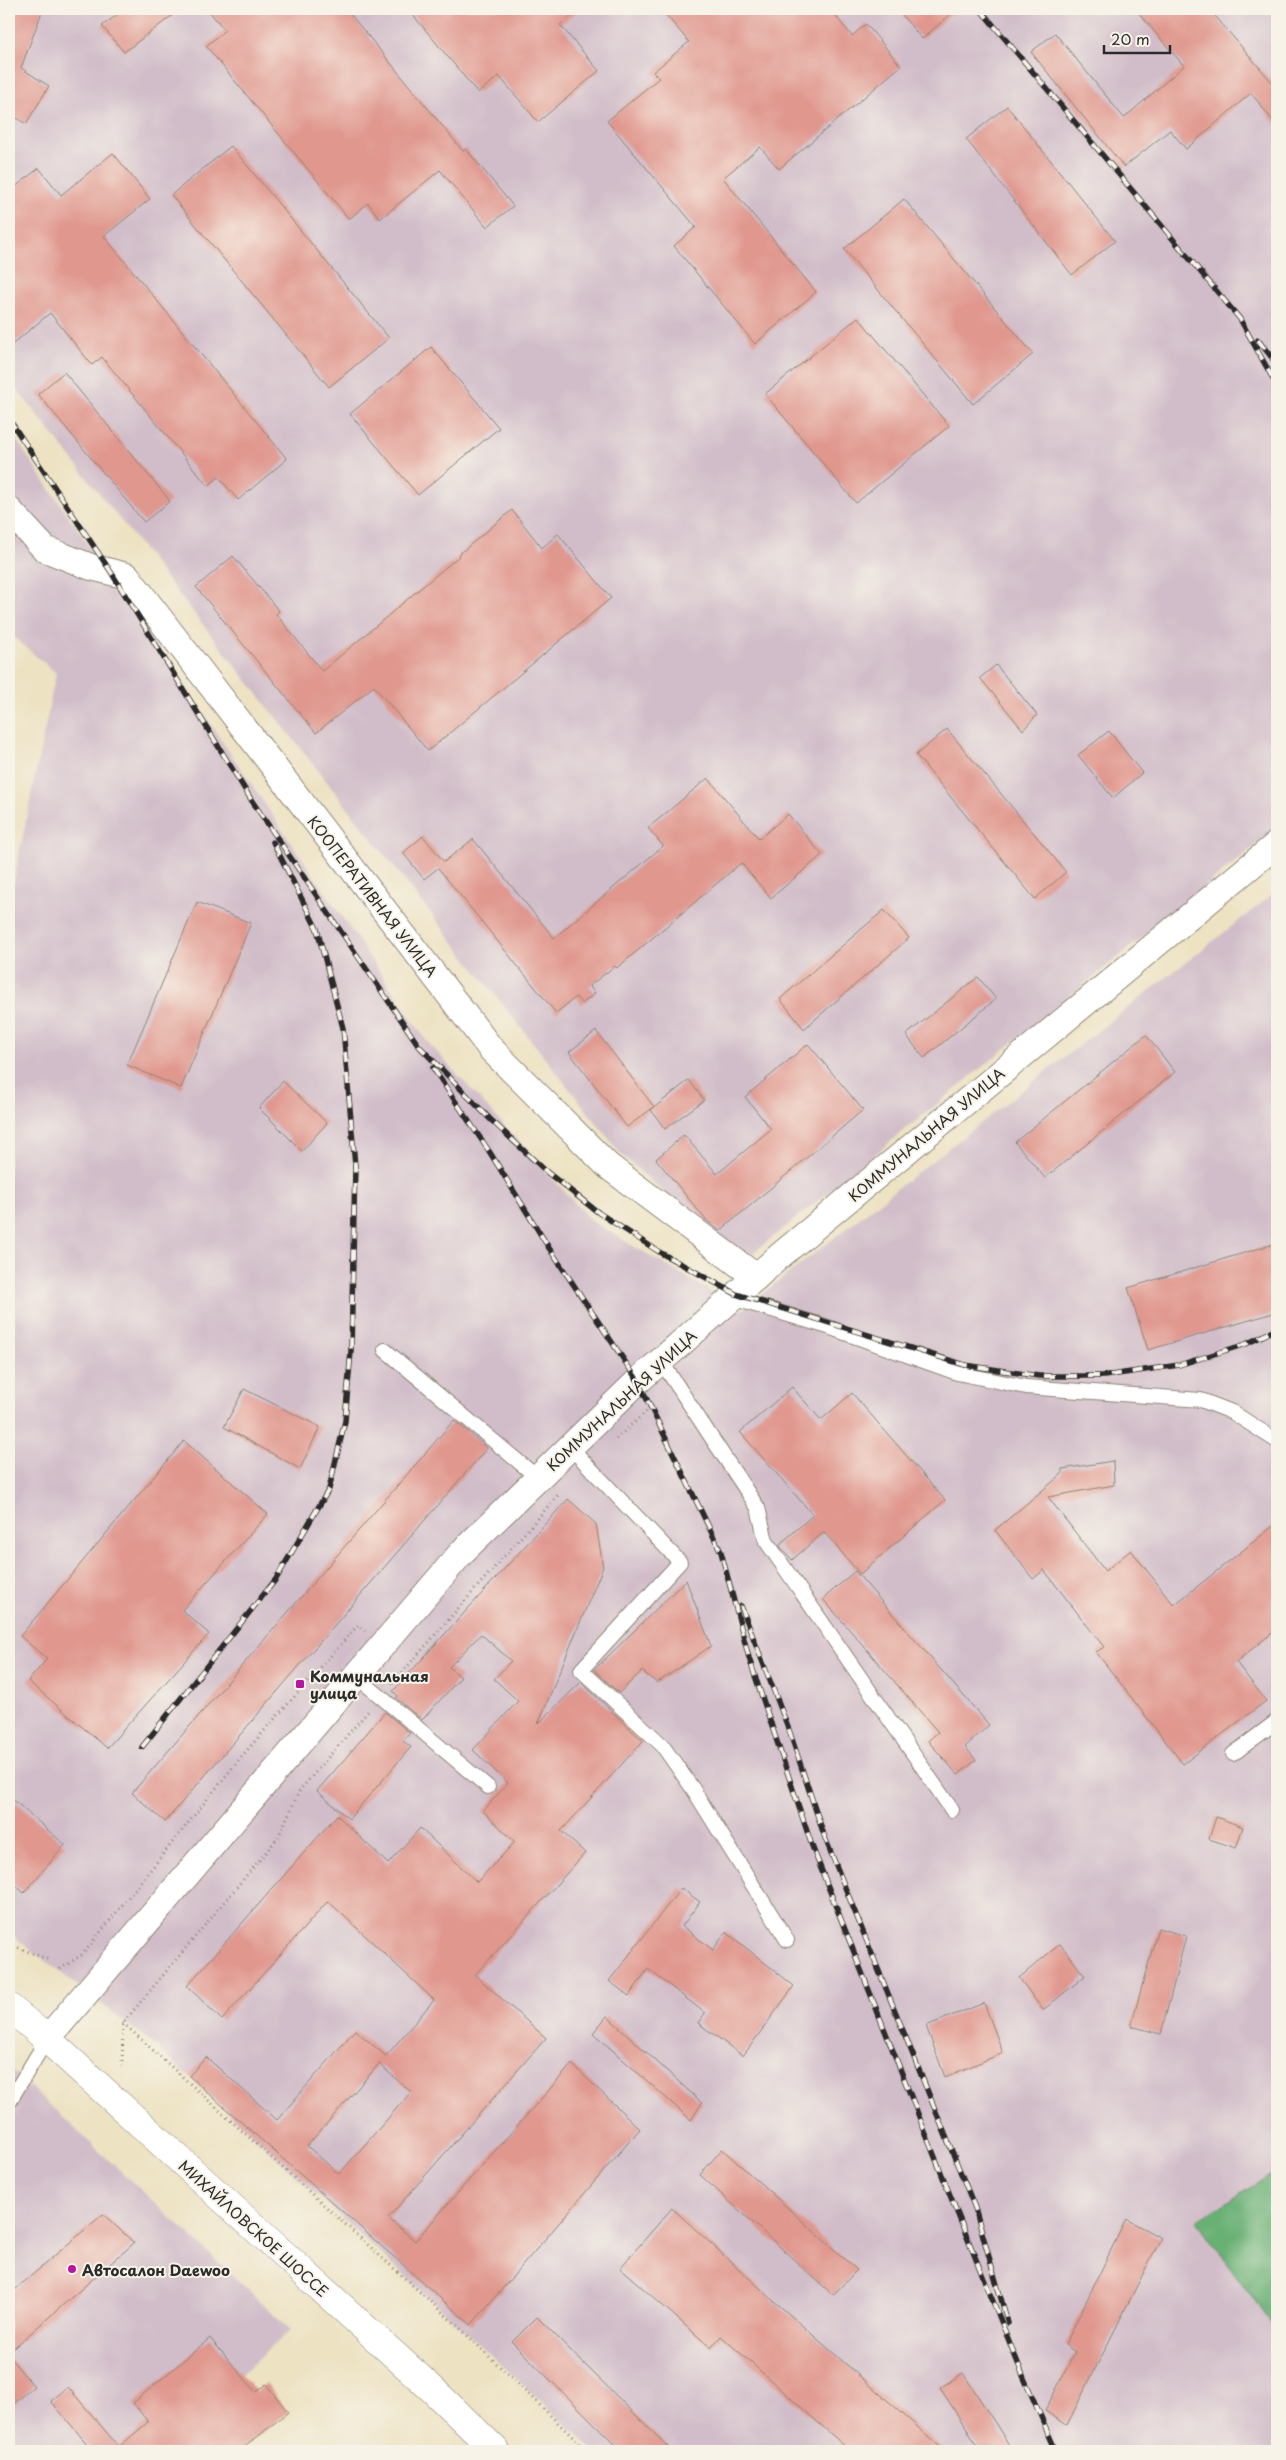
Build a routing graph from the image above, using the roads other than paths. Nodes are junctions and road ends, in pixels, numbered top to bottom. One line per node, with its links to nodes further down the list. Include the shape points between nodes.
1 (9, 510): 3 (street, КООПЕРАТИВНАЯ УЛИЦА, via 45,549 91,567 127,576 491,1049 608,1166)
2 (1277, 844): 3 (street, КОММУНАЛЬНАЯ УЛИЦА)
3 (756, 1277): 4 (street, КОММУНАЛЬНАЯ УЛИЦА)
4 (732, 1298): 6 (street, КОММУНАЛЬНАЯ УЛИЦА); 7 (lane, via 966,1374 1026,1387 1201,1400 1232,1412)
5 (385, 1350): 9 (lane)
6 (660, 1361): 8 (street, КОММУНАЛЬНАЯ УЛИЦА); 14 (lane, via 758,1508 766,1541)
7 (1277, 1442)
8 (579, 1456): 9 (street, КОММУНАЛЬНАЯ УЛИЦА); 15 (lane, via 680,1562 581,1670 662,1745)
9 (538, 1478): 10 (street, КОММУНАЛЬНАЯ УЛИЦА, via 462,1552)
10 (356, 1676): 13 (lane); 17 (street, КОММУНАЛЬНАЯ УЛИЦА)
11 (1277, 1721): 12 (lane)
12 (1233, 1754)
13 (488, 1787)
14 (952, 1810)
15 (787, 1940)
16 (9, 2007): 17 (main road, МИХАЙЛОВСКОЕ ШОССЕ)
17 (47, 2039): 18 (lane); 19 (main road, МИХАЙЛОВСКОЕ ШОССЕ)
18 (9, 2102)
19 (496, 2451)

